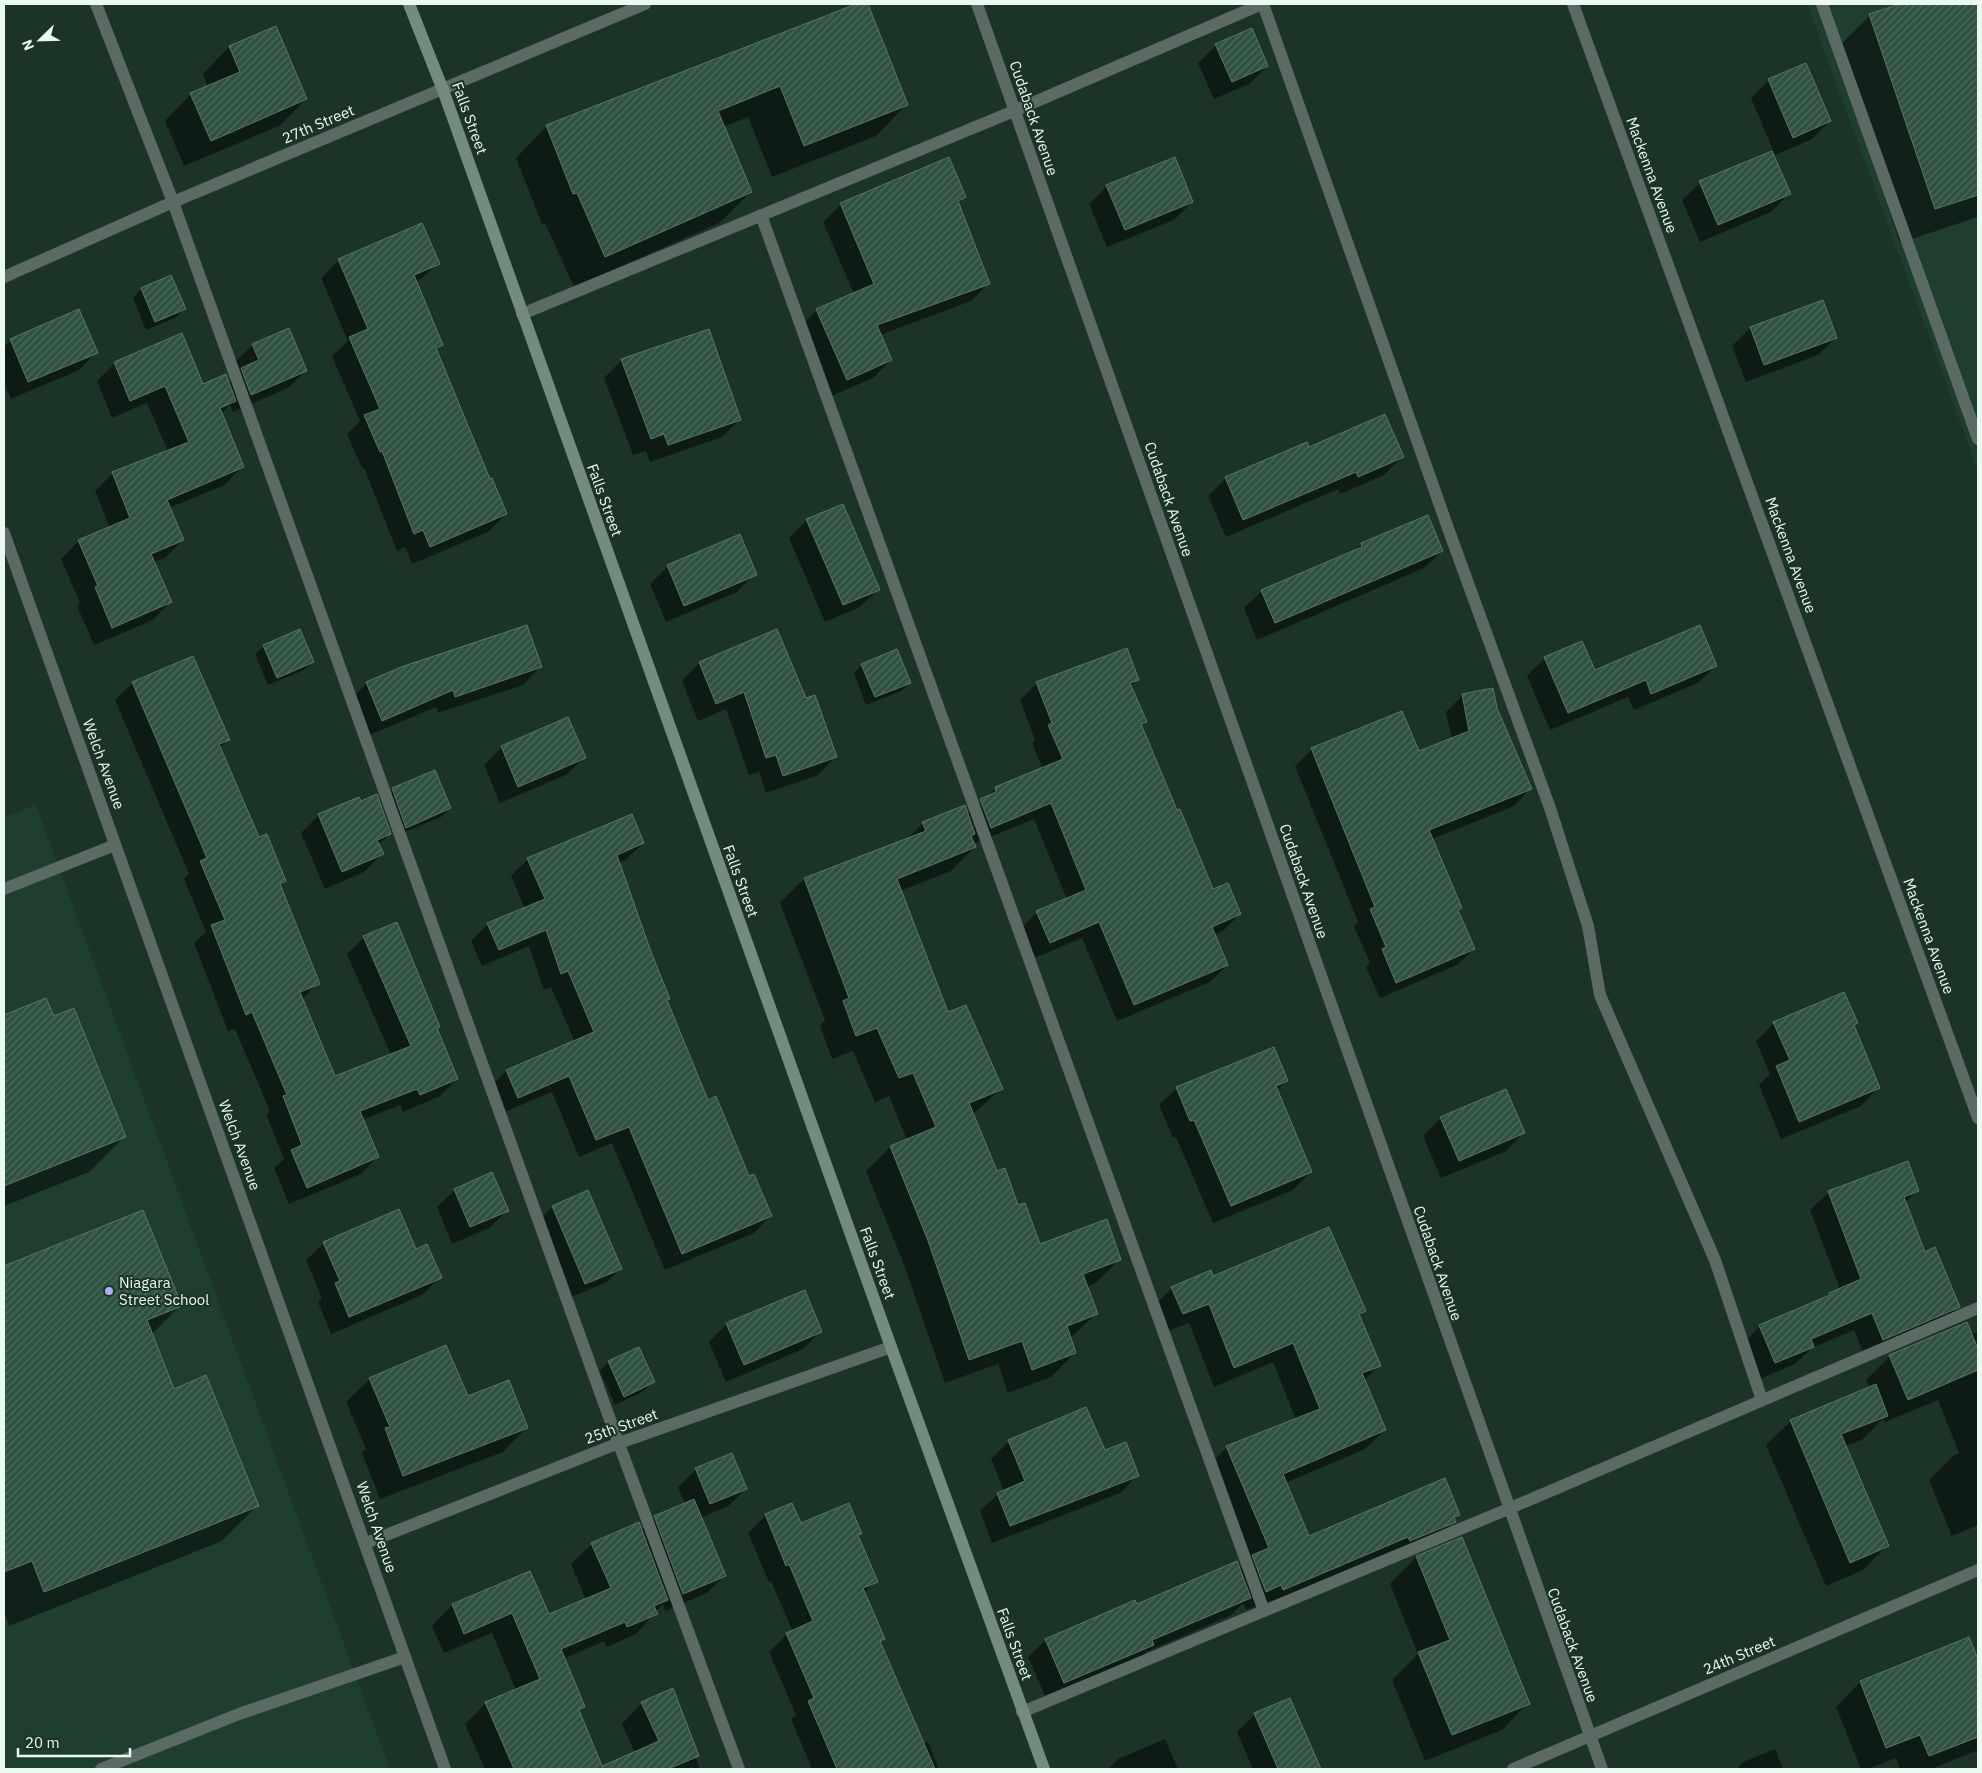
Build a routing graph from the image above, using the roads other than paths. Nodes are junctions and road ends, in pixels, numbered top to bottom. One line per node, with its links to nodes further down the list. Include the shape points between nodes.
1 (96, 4): 10 (street)
2 (409, 4): 8 (street, Falls Street)
3 (645, 4): 8 (street, 27th Street)
4 (977, 4): 9 (street, Cudaback Avenue)
5 (1262, 4): 9 (street); 21 (street, via 1550,808 1588,926 1600,995 1716,1260)
6 (1573, 4): 18 (street, Mackenna Avenue)
7 (1822, 4): 14 (street)
8 (443, 90): 10 (street, 27th Street); 13 (street, Falls Street)
9 (1014, 111): 11 (street); 23 (street, Cudaback Avenue)
10 (172, 202): 12 (street, 27th Street); 22 (street)
11 (761, 215): 13 (street); 26 (street)
12 (4, 277)
13 (522, 314): 20 (street, Falls Street)
14 (1978, 439)
15 (4, 533): 16 (street, Welch Avenue)
16 (115, 844): 17 (street); 24 (street, Welch Avenue)
17 (4, 889)
18 (1978, 1118)
19 (1978, 1308): 21 (street)
20 (890, 1347): 22 (street, 25th Street); 28 (street, Falls Street)
21 (1762, 1400): 23 (street)
22 (619, 1443): 24 (street, 25th Street); 32 (street)
23 (1508, 1509): 26 (street); 29 (street, Cudaback Avenue)
24 (366, 1543): 27 (street, Welch Avenue)
25 (1978, 1570): 29 (street, 24th Street)
26 (1264, 1611): 28 (street)
27 (405, 1656): 30 (street, via 239,1714); 31 (street, Welch Avenue)
28 (1022, 1712): 33 (street, Falls Street)
29 (1589, 1737): 34 (street, 24th Street); 35 (street, Cudaback Avenue)
30 (101, 1769)
31 (445, 1769)
32 (739, 1769)
33 (1044, 1769)
34 (1514, 1769)
35 (1602, 1769)

